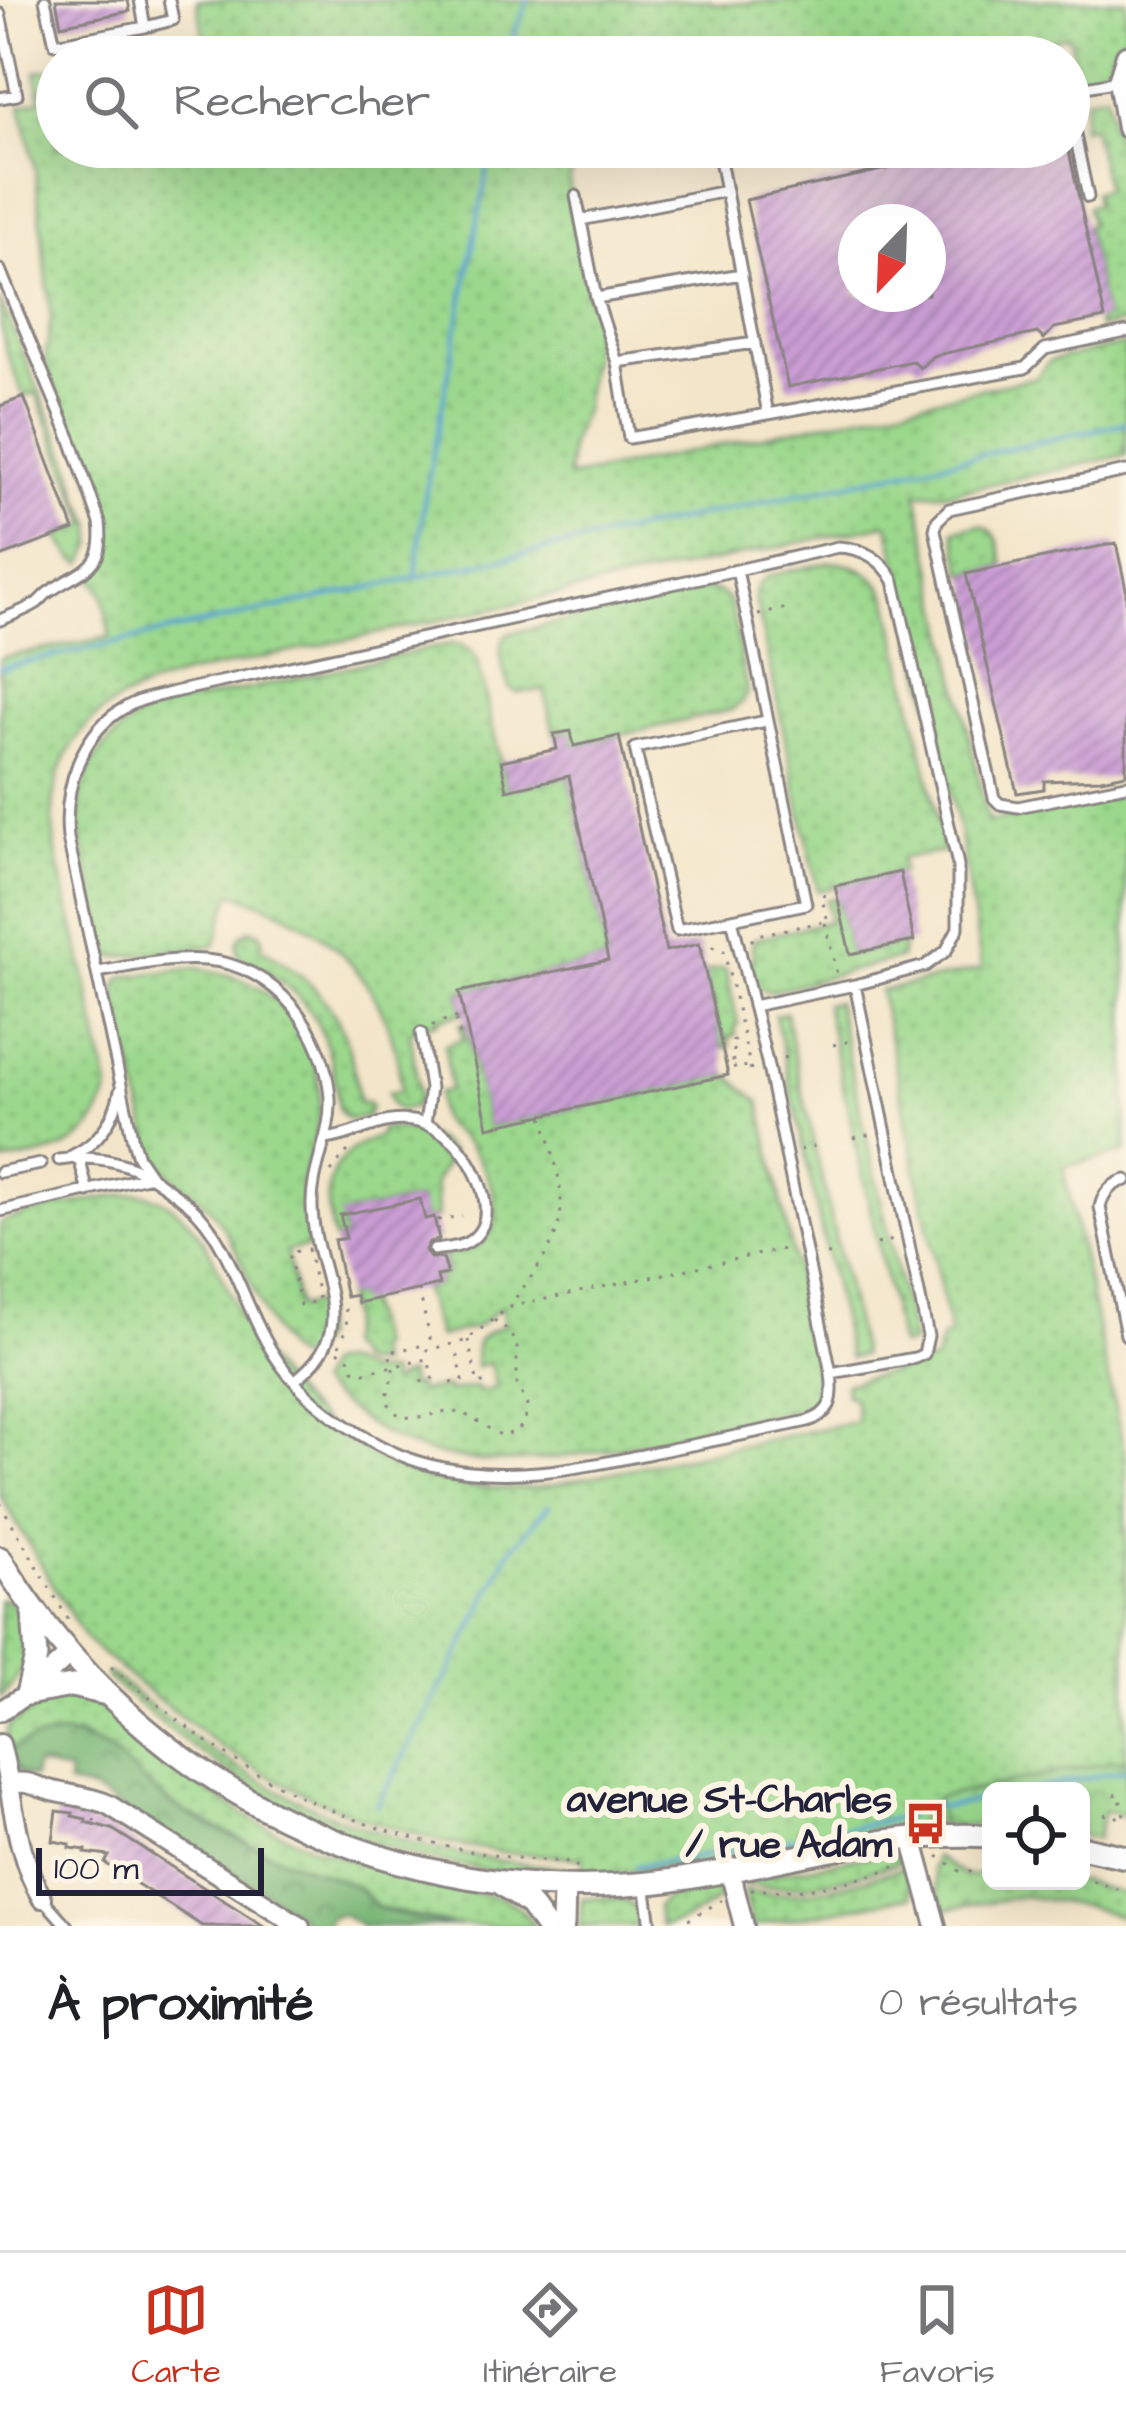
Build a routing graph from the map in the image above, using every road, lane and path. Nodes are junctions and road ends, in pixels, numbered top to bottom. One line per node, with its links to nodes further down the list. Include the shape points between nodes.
1 (45, 0): 6 (lane)
2 (140, 0): 5 (lane)
3 (169, 0): 5 (lane, via 173,20)
4 (0, 14): 11 (lane, via 17,95)
5 (146, 27): 7 (lane)
6 (53, 36)
7 (98, 36)
8 (1126, 55): 9 (street)
9 (1118, 81): 10 (lane); 12 (street)
10 (1090, 86)
11 (0, 98)
12 (1126, 128)
13 (722, 168): 15 (lane)
14 (1082, 168): 17 (lane)
15 (726, 191): 18 (lane); 20 (lane)
16 (576, 196): 18 (lane)
17 (1088, 197)
18 (581, 220): 21 (lane)
19 (0, 270): 34 (lane, via 71,440 101,537 86,572)
20 (742, 274): 21 (lane); 23 (lane)
21 (596, 298): 24 (lane)
22 (1126, 332): 27 (lane, via 1045,349 1025,368)
23 (755, 343): 24 (lane); 27 (lane)
24 (617, 362): 27 (lane, via 629,438)
25 (24, 397): 26 (path)
26 (0, 406)
27 (768, 414)
28 (1126, 471): 36 (lane, via 949,509 935,530 994,798 1018,807)
29 (1126, 548): 30 (path)
30 (1117, 549)
31 (737, 570): 35 (lane); 42 (lane, via 128,706 88,746 67,803); 44 (lane, via 838,547 876,559 894,581 958,865 958,928 946,951 925,966)
32 (791, 607): 33 (path)
33 (760, 615)
34 (0, 620)
35 (766, 721): 38 (lane, via 806,904); 38 (lane, via 634,748 677,930)
36 (1126, 785)
37 (827, 895): 39 (path)
38 (733, 920): 45 (lane)
39 (825, 921): 41 (path, via 757,935); 43 (path)
40 (700, 950): 51 (path, via 724,951)
41 (750, 950)
42 (97, 972): 58 (lane); 63 (lane, via 212,960 285,997 320,1052 330,1097)
43 (837, 973)
44 (854, 985): 45 (lane); 96 (lane, via 928,1336 915,1358)
45 (753, 1006): 96 (lane)
46 (464, 1016): 47 (path)
47 (455, 1018): 48 (path); 50 (path)
48 (438, 1022)
49 (421, 1033): 60 (lane, via 430,1088)
50 (461, 1039)
51 (744, 1039): 56 (path, via 733,1041); 56 (path, via 751,1068 735,1069)
52 (845, 1042): 53 (path)
53 (833, 1045)
54 (794, 1055): 55 (path)
55 (784, 1058)
56 (733, 1062): 57 (path)
57 (725, 1063)
58 (121, 1080): 67 (lane, via 99,1135 59,1160); 70 (lane, via 138,1157)
59 (544, 1115): 86 (path, via 561,1214)
60 (425, 1124): 63 (lane, via 385,1121); 81 (lane, via 463,1153 485,1209 472,1240)
61 (865, 1136): 62 (path)
62 (854, 1138)
63 (326, 1139): 97 (lane, via 311,1208 332,1332 319,1359)
64 (356, 1142): 71 (path)
65 (815, 1146): 66 (path)
66 (804, 1149)
67 (79, 1158): 70 (lane, via 124,1163); 73 (lane)
68 (41, 1164): 69 (lane)
69 (0, 1172)
70 (151, 1176): 73 (lane); 97 (lane, via 207,1225 264,1340)
71 (327, 1178)
72 (1126, 1180): 90 (lane, via 1107,1191 1100,1207)
73 (88, 1192): 74 (lane)
74 (0, 1211)
75 (462, 1216): 76 (path, via 438,1220)
76 (437, 1229)
77 (889, 1241): 78 (path)
78 (877, 1244)
79 (788, 1248): 87 (path)
80 (308, 1249): 80 (path, via 319,1301 300,1305 289,1252)
81 (434, 1250)
82 (838, 1253): 83 (path)
83 (827, 1255)
84 (341, 1288): 95 (path, via 347,1328 337,1350 358,1371)
85 (419, 1290): 93 (path)
86 (519, 1293): 87 (path); 88 (path)
87 (528, 1303): 88 (path)
88 (508, 1308): 89 (path)
89 (494, 1320): 91 (path); 95 (path, via 517,1344 517,1385 527,1404 513,1434 463,1414 399,1414 388,1402)
90 (1126, 1335)
91 (468, 1339): 92 (path); 98 (path, via 478,1384)
92 (456, 1344): 93 (path); 100 (path, via 463,1381)
93 (429, 1349): 94 (path); 95 (path, via 389,1352)
94 (428, 1359): 95 (path); 99 (path, via 433,1379)
95 (392, 1366)
96 (831, 1373): 97 (lane, via 827,1411 808,1421 515,1476 398,1454)
97 (294, 1381)
98 (491, 1381)
99 (420, 1382)
100 (451, 1383)
101 (0, 1503): 105 (path)
102 (0, 1558): 103 (street)
103 (6, 1582): 104 (street)
104 (32, 1608): 106 (street); 108 (street, via 37,1657)
105 (74, 1629)
106 (70, 1654): 108 (street); 109 (street)
107 (100, 1658): 127 (path, via 214,1746 303,1798 448,1848 572,1862 578,1869)
108 (27, 1694): 109 (street, via 72,1686); 110 (street)
109 (108, 1694): 129 (street, via 207,1774 290,1823 406,1865)
110 (0, 1712)
111 (0, 1744): 112 (street)
112 (10, 1791): 131 (street); 134 (street, via 49,1790 110,1805)
113 (1114, 1795): 116 (path)
114 (1105, 1814): 116 (path)
115 (92, 1819): 117 (path)
116 (1125, 1819)
117 (98, 1824)
118 (982, 1836): 119 (street)
119 (912, 1838): 125 (street); 140 (street)
120 (1090, 1848): 122 (street)
121 (936, 1855): 124 (path, via 961,1872)
122 (1126, 1857)
123 (904, 1864): 125 (path, via 774,1891)
124 (982, 1871)
125 (737, 1880): 128 (street); 139 (street)
126 (1090, 1880): 130 (path)
127 (571, 1881): 128 (street); 129 (street); 136 (street)
128 (645, 1883): 137 (lane)
129 (502, 1884): 135 (street)
130 (1126, 1892)
131 (42, 1898): 133 (lane)
132 (723, 1899): 138 (path)
133 (68, 1926)
134 (300, 1926)
135 (545, 1926)
136 (562, 1926)
137 (650, 1926)
138 (678, 1926)
139 (743, 1926)
140 (936, 1926)

